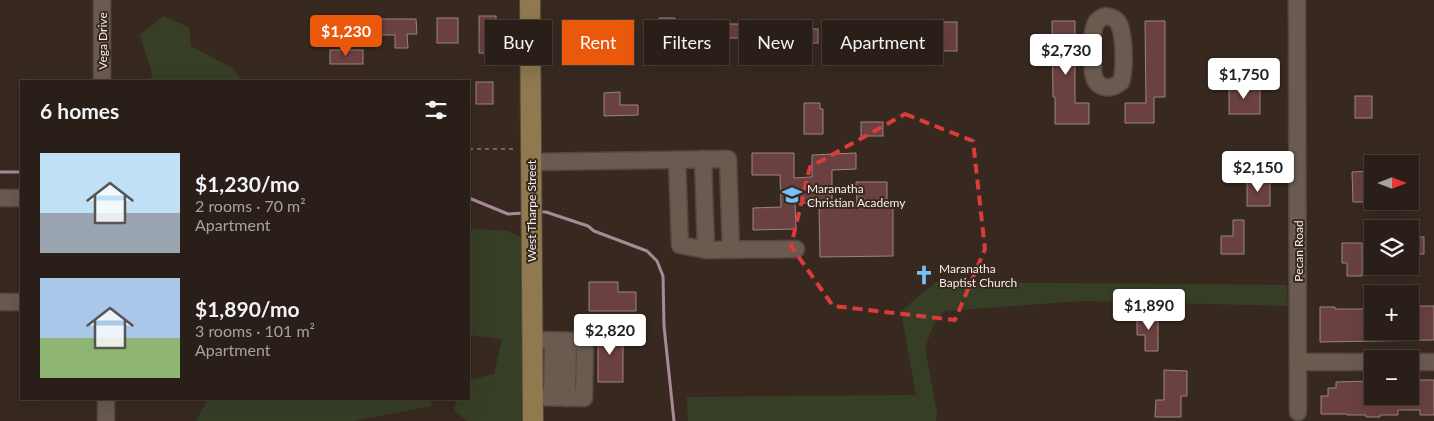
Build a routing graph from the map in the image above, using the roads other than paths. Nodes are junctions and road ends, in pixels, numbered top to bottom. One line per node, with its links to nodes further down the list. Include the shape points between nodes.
1 (102, 0): 4 (street, Vega Drive)
2 (530, 0): 5 (main road, West Tharpe Street)
3 (1297, 0): 17 (street, Pecan Road)
4 (102, 80)
5 (531, 156): 7 (street); 15 (main road, West Tharpe Street)
6 (703, 159): 7 (street); 11 (street); 12 (street, via 728,159)
7 (677, 160): 11 (street, via 680,245)
8 (0, 198): 9 (street)
9 (20, 198)
10 (796, 249): 12 (street)
11 (706, 250): 12 (street)
12 (732, 250)
13 (0, 302): 14 (street)
14 (20, 302)
15 (532, 340): 16 (street); 21 (main road, West Tharpe Street)
16 (560, 341): 21 (street); 21 (street, via 585,341 584,398)
17 (1298, 362): 18 (street); 23 (street, Pecan Road)
18 (1364, 362)
19 (1419, 362): 20 (street)
20 (1434, 362)
21 (551, 397): 25 (main road, West Tharpe Street)
22 (106, 400): 24 (street)
23 (1298, 412)
24 (106, 421)
25 (533, 421)

